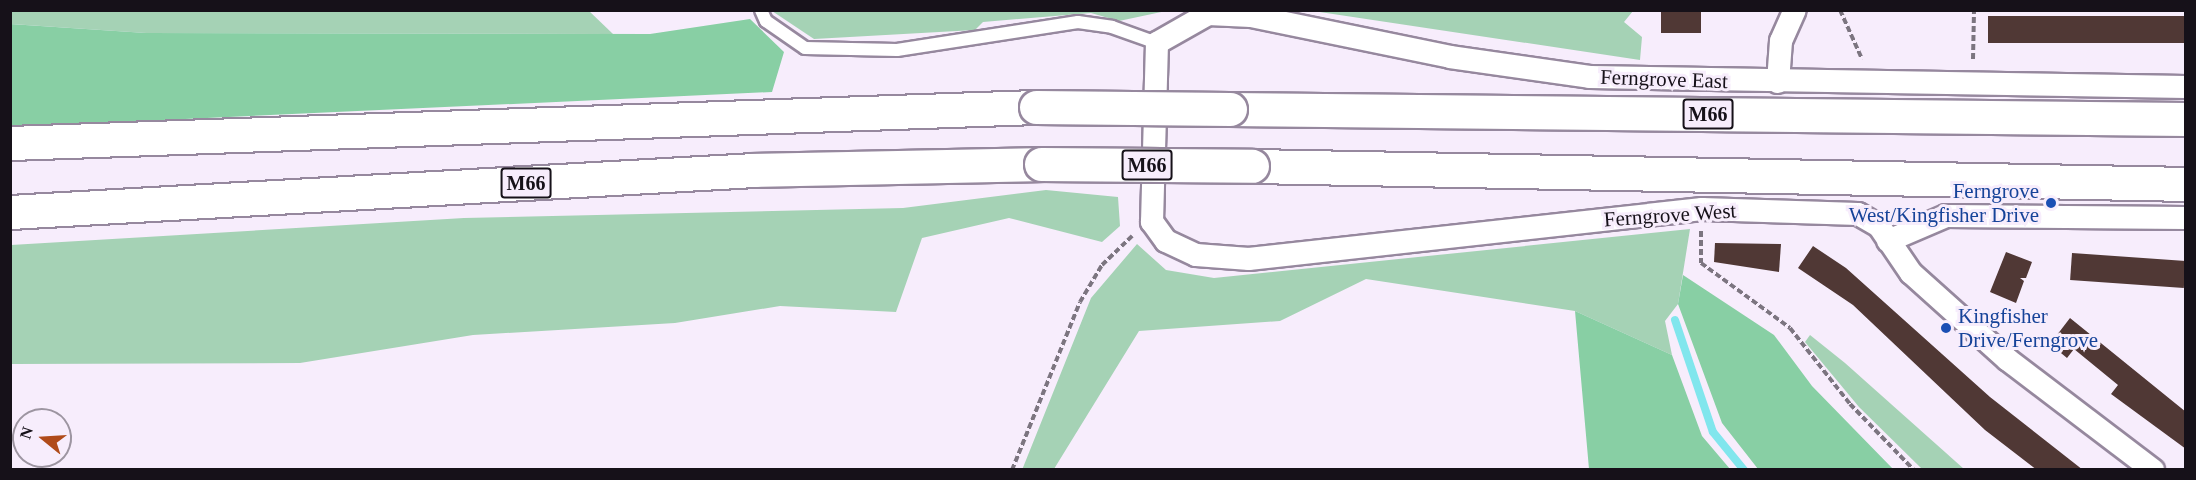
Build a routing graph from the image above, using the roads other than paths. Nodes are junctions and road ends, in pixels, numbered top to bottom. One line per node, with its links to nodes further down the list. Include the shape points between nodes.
1 (761, 10): 3 (lane, via 766,21 805,48 897,50 1078,22 1112,27)
2 (1795, 10): 4 (street, via 1781,41)
3 (1157, 44): 4 (street, Ferngrove East, via 1208,14 1251,16 1450,57 1590,77); 11 (street, Ferngrove West, via 1152,222 1166,241 1217,260 1702,209 1858,214 1879,226)
4 (1778, 82): 5 (street, Ferngrove East)
5 (2186, 87)
6 (2186, 119): 7 (highway, M66, bridge, via 1036,107)
7 (10, 143)
8 (2186, 184): 9 (highway, M66, bridge, via 1041,164 754,170)
9 (10, 212)
10 (2186, 218): 11 (street, via 1946,216)
11 (1888, 240): 12 (street, Ferngrove West, via 1911,273 2008,360)
12 (2153, 470)

